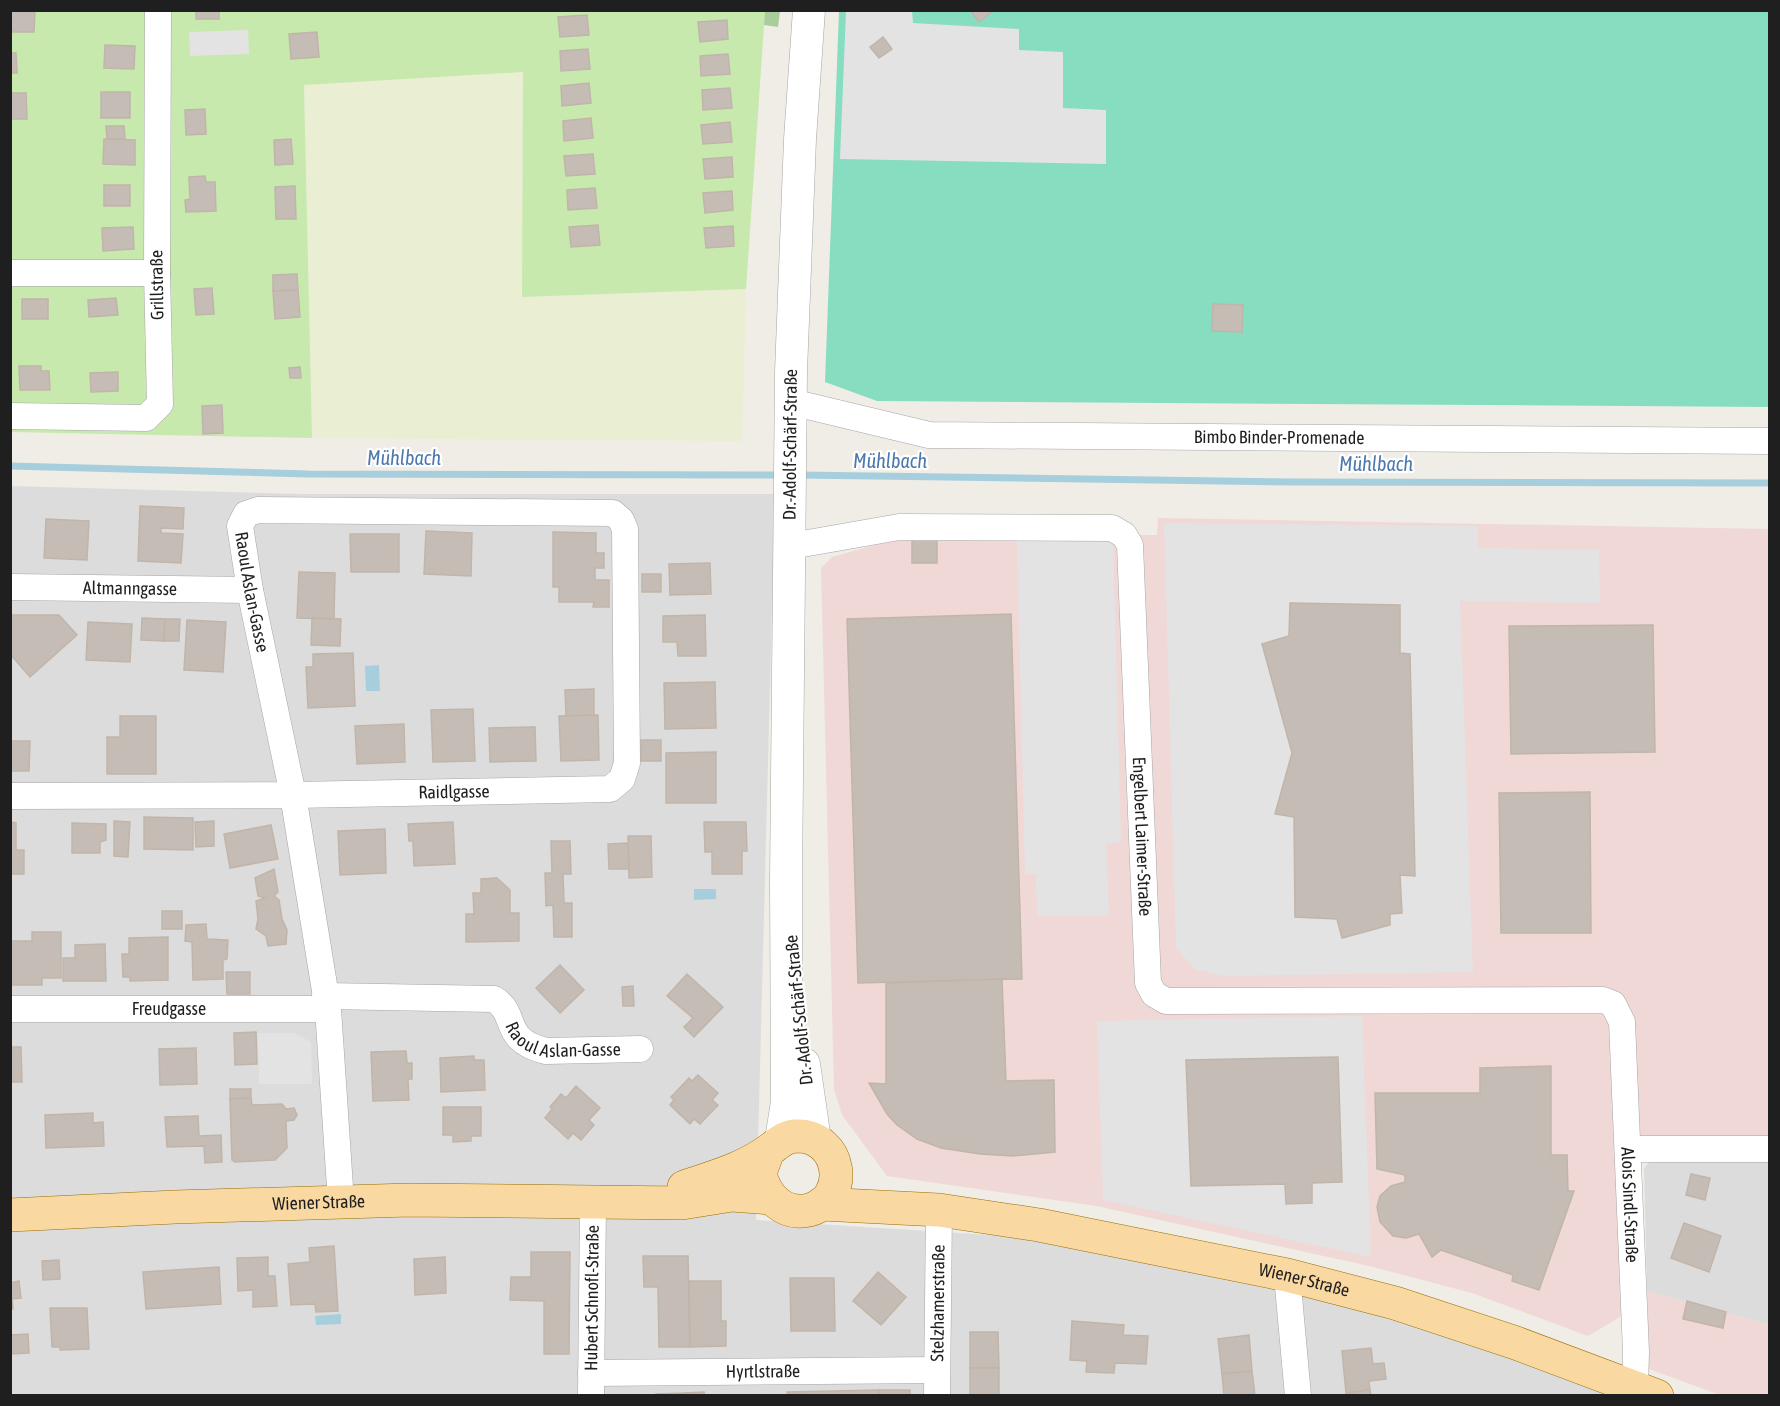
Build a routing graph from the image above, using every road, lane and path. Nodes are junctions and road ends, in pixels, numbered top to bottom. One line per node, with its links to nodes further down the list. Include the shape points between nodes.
1 (158, 10): 4 (street, Grillstraße)
2 (809, 10): 5 (street, Dr.-Adolf-Schärf-Straße, via 800,139)
3 (10, 273): 4 (street)
4 (157, 273): 6 (street, Grillstraße, via 160,404 146,418)
5 (791, 402): 7 (street, Bimbo Binder-Promenade, via 929,435); 9 (street, Dr.-Adolf-Schärf-Straße)
6 (10, 416)
7 (1770, 441)
8 (613, 513): 11 (street, Raoul Aslan-Gasse, via 258,510 246,514 240,526); 12 (street, Raidlgasse, via 625,529 627,764 622,779 610,789)
9 (791, 546): 14 (street, Dr.-Adolf-Schärf-Straße); 17 (street, Engelbert Laimer-Straße, via 899,527 1112,528 1124,535 1130,545 1148,983 1154,994 1166,1001 1603,1000 1613,1004)
10 (10, 587): 11 (street, Altmanngasse)
11 (250, 590): 12 (street, Raoul Aslan-Gasse)
12 (293, 795): 13 (street, Raidlgasse); 15 (street, Raoul Aslan-Gasse)
13 (10, 796)
14 (786, 879): 19 (street, Dr.-Adolf-Schärf-Straße); 20 (street, Dr.-Adolf-Schärf-Straße, via 787,1102)
15 (326, 1002): 16 (street, Freudgasse); 18 (street, Raoul Aslan-Gasse, via 494,999 522,1043 532,1048); 26 (street, Raoul Aslan-Gasse)
16 (10, 1010)
17 (1622, 1022): 21 (street, Alois Sindl-Straße)
18 (640, 1049)
19 (815, 1140): 20 (main road, via 792,1136); 23 (main road, via 832,1155)
20 (774, 1146): 24 (main road, via 760,1173); 25 (main road, via 740,1168)
21 (1628, 1149): 22 (street); 34 (street, Alois Sindl-Straße)
22 (1770, 1149)
23 (836, 1167): 28 (main road, via 836,1182); 29 (main road, Wiener Straße, via 873,1191)
24 (770, 1197): 25 (main road, via 732,1195 682,1203); 28 (main road, via 792,1210 809,1210)
25 (627, 1201): 27 (main road, Wiener Straße)
26 (341, 1202): 27 (main road, Wiener Straße); 30 (main road, Wiener Straße)
27 (593, 1203): 33 (street, Hubert Schnofl-Straße)
28 (821, 1204): 29 (main road, Wiener Straße)
29 (939, 1210): 31 (main road, Wiener Straße, via 1057,1228); 32 (street, Stelzhamerstraße)
30 (10, 1215)
31 (1287, 1275): 34 (main road, Wiener Straße, via 1395,1303 1516,1343); 36 (street)
32 (936, 1370): 33 (street, Hyrtlstraße); 35 (street, Stelzhamerstraße)
33 (591, 1384)
34 (1647, 1393)
35 (937, 1395)
36 (1298, 1395)

